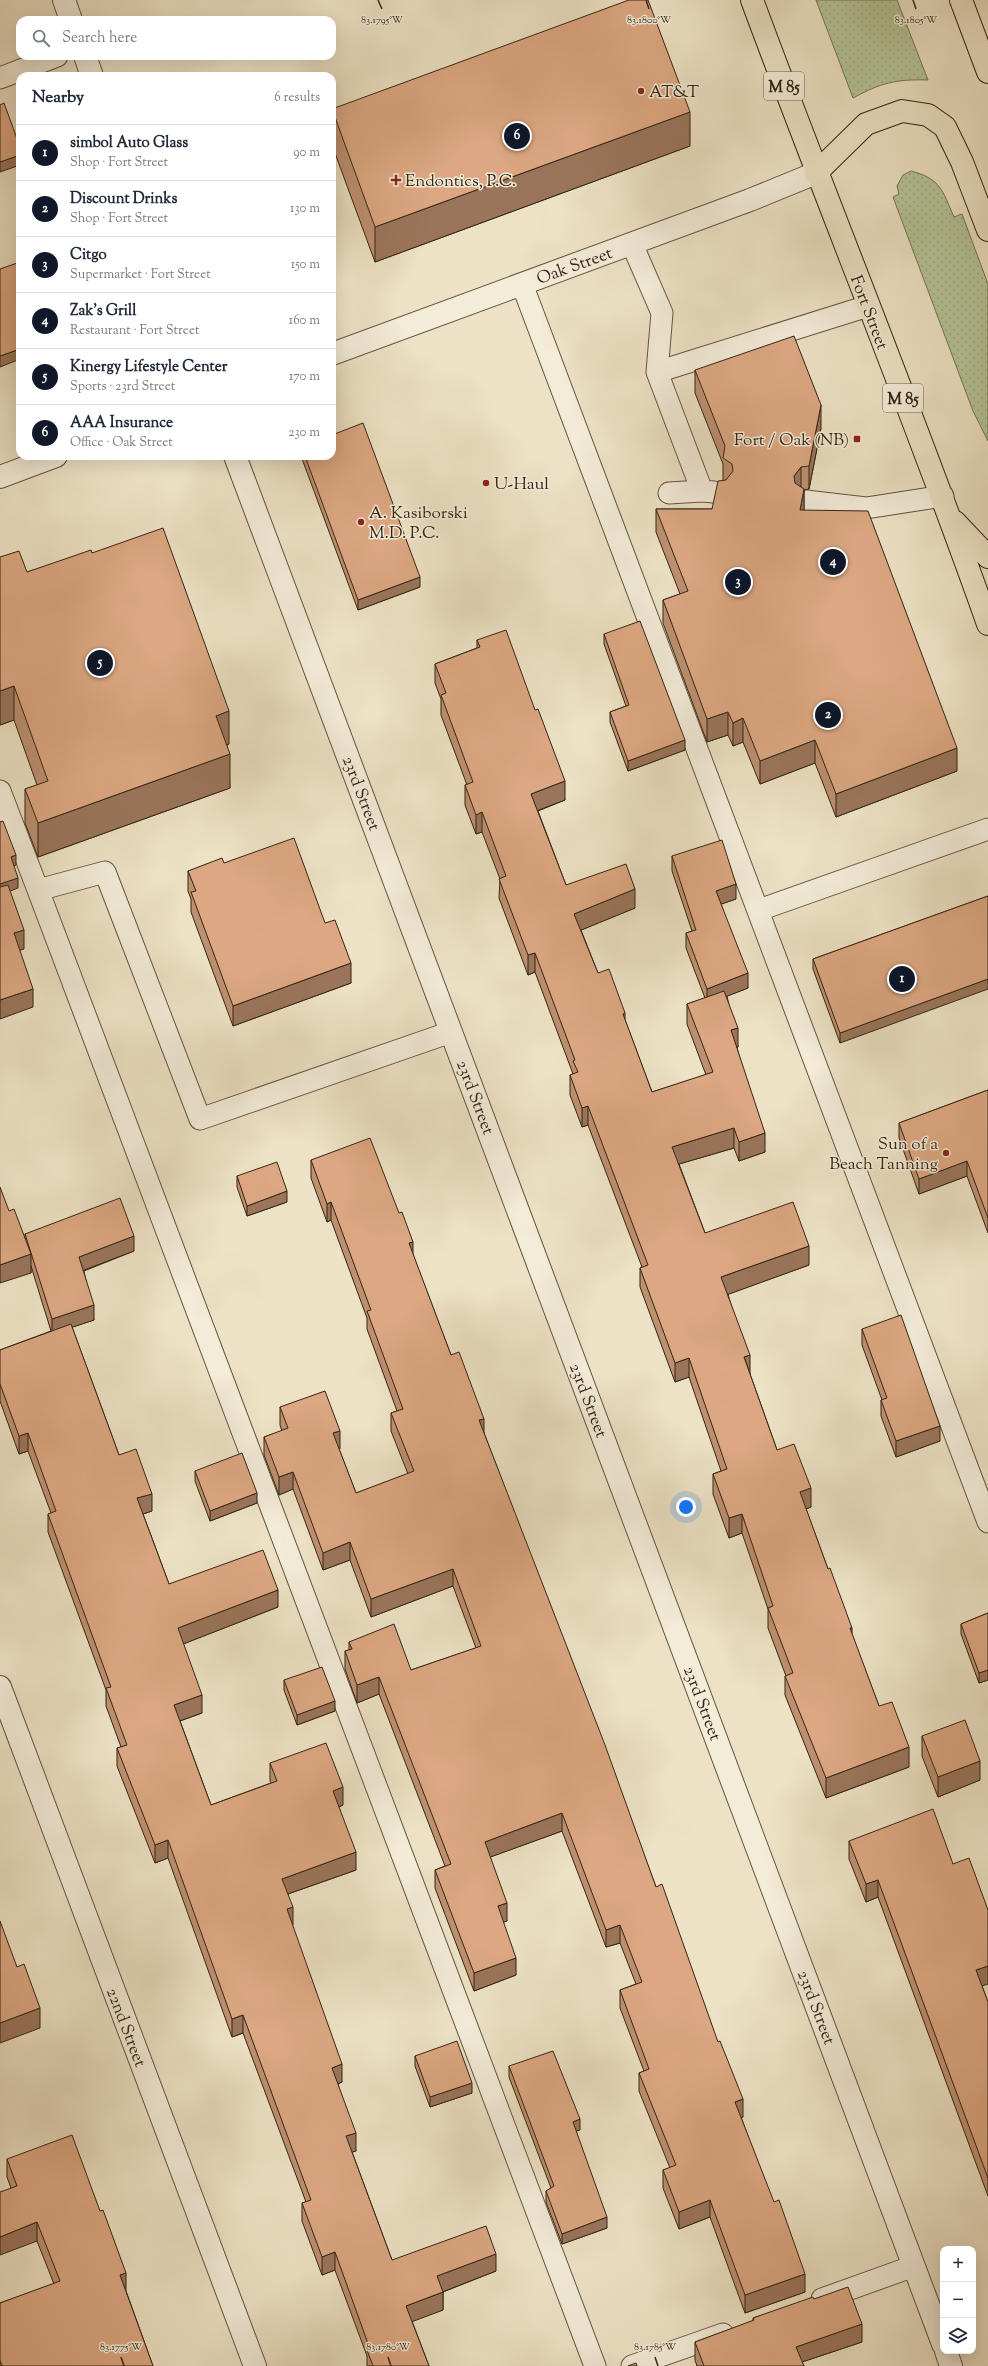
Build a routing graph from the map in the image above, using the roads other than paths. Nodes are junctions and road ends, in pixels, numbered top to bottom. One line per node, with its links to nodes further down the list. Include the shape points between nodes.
1 (64, 0): 4 (street)
2 (752, 0): 10 (main road, Fort Street / M 85)
3 (961, 0): 8 (main road)
4 (70, 16)
5 (47, 60): 9 (lane)
6 (86, 60): 7 (street)
7 (91, 72)
8 (988, 72)
9 (0, 78)
10 (816, 173): 11 (main road, via 866,124 902,111 928,115 946,127); 12 (street, Oak Street); 14 (main road, Fort Street / M 85)
11 (988, 230)
12 (632, 244): 13 (street, Oak Street); 16 (lane, via 662,313)
13 (522, 284): 15 (street, Oak Street); 29 (lane)
14 (868, 306): 16 (lane); 21 (main road, Fort Street / M 85)
15 (336, 353)
16 (657, 372): 20 (lane, via 711,492)
17 (45, 460): 19 (street)
18 (236, 460): 30 (street, 23rd Street)
19 (0, 477)
20 (669, 493)
21 (943, 496): 22 (lane, via 866,508); 23 (main road, Fort Street / M 85)
22 (806, 502)
23 (950, 517): 24 (main road); 25 (main road, Fort Street / M 85)
24 (988, 557)
25 (988, 624)
26 (0, 791): 28 (lane)
27 (988, 829): 29 (lane)
28 (38, 890): 30 (lane, via 105,872 200,1119); 39 (lane)
29 (759, 910): 31 (lane)
30 (451, 1032): 33 (street, 23rd Street)
31 (988, 1522)
32 (0, 1688): 38 (street, 22nd Street)
33 (914, 2266): 34 (lane); 36 (street, 23rd Street)
34 (805, 2305)
35 (745, 2326): 40 (lane)
36 (940, 2336)
37 (947, 2354): 41 (street)
38 (255, 2366)
39 (595, 2366)
40 (632, 2366)
41 (951, 2366)

